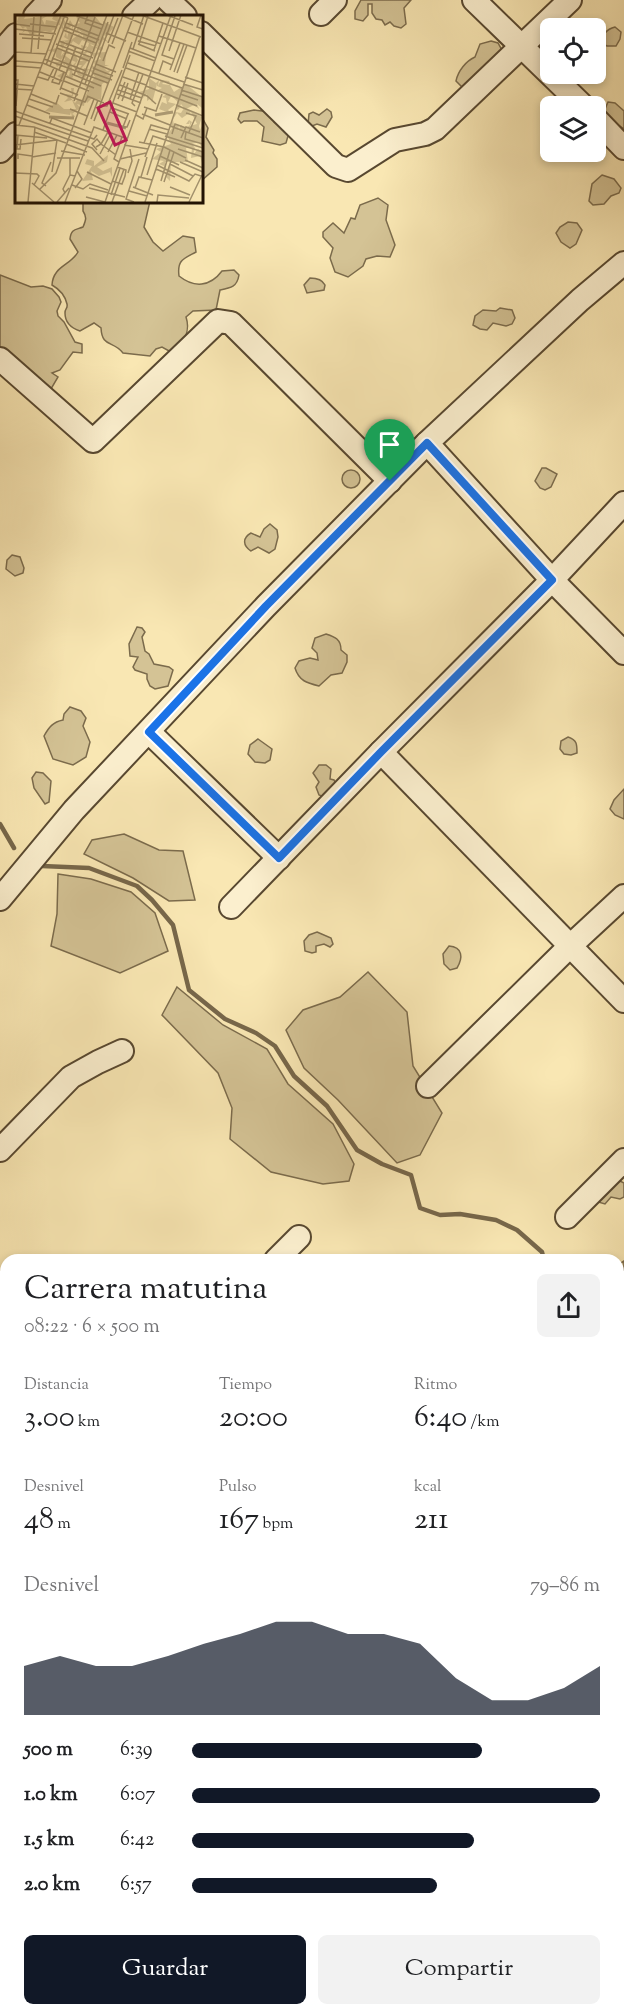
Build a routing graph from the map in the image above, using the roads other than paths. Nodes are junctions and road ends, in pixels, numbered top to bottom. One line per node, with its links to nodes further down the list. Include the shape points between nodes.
1 (50, 0): 6 (street)
2 (151, 0): 7 (street)
3 (168, 0): 8 (street)
4 (474, 0): 11 (street)
5 (570, 0): 11 (street)
6 (35, 15)
7 (135, 15)
8 (184, 15)
9 (202, 34): 11 (street, via 336,166 348,170 395,141 435,129)
10 (15, 37): 12 (street)
11 (523, 46): 13 (street)
12 (0, 53)
13 (573, 96)
14 (606, 129): 16 (street)
15 (15, 135): 17 (street)
16 (624, 148)
17 (0, 151)
18 (620, 275): 20 (street, via 580,300)
19 (0, 359): 21 (street, via 93,441 218,321 231,323)
20 (427, 443): 21 (street); 23 (street)
21 (390, 481): 25 (street)
22 (624, 503): 23 (street)
23 (552, 580): 24 (street); 26 (street)
24 (624, 653)
25 (149, 732): 27 (street); 29 (street, via 68,816)
26 (381, 752): 27 (street); 31 (street)
27 (279, 858): 30 (street)
28 (624, 896): 31 (street)
29 (0, 898)
30 (231, 907)
31 (569, 947): 32 (street); 34 (street)
32 (624, 1001)
33 (122, 1051): 35 (street, via 71,1077)
34 (428, 1086)
35 (0, 1150)
36 (624, 1160): 37 (street)
37 (567, 1217)
38 (299, 1237): 39 (street)
39 (282, 1254)

